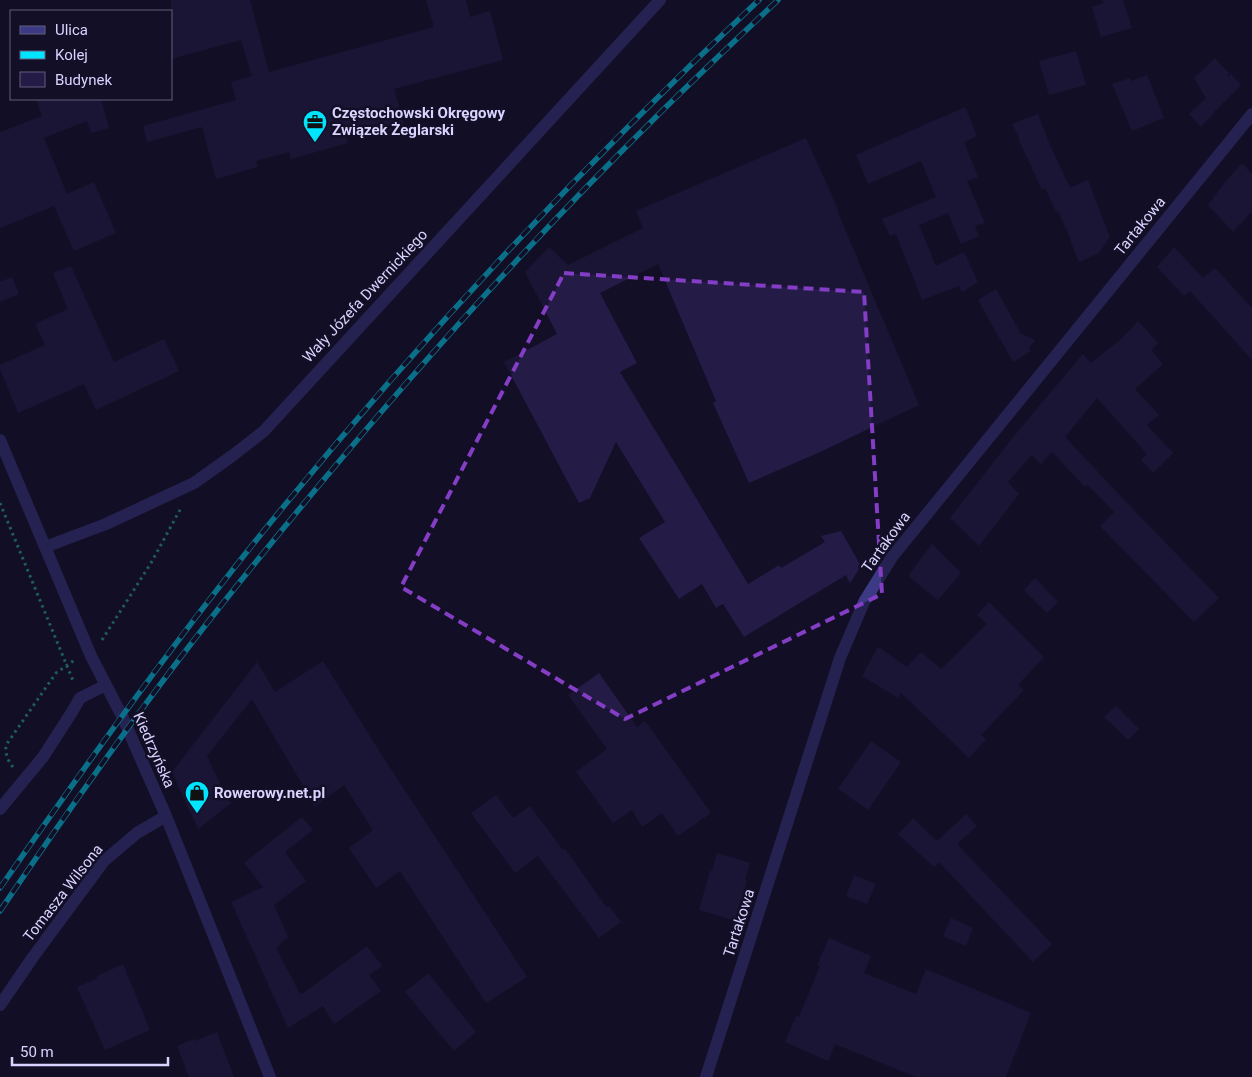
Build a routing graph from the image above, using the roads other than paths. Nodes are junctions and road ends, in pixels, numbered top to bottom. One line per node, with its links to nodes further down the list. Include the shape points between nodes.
1 (660, 0): 4 (street, Wały Józefa Dwernickiego, via 264,431 194,483 106,524)
2 (1252, 114): 10 (street, Tartakowa, via 892,557 864,602 840,658)
3 (0, 440): 4 (street, Kiedrzyńska)
4 (45, 547): 5 (street, Kiedrzyńska)
5 (106, 685): 6 (street, via 80,698 43,757); 7 (street, Kiedrzyńska)
6 (0, 809)
7 (166, 816): 8 (street, Tomasza Wilsona, via 137,833 104,862); 9 (street, Kiedrzyńska)
8 (0, 1005)
9 (270, 1077)
10 (706, 1077)

